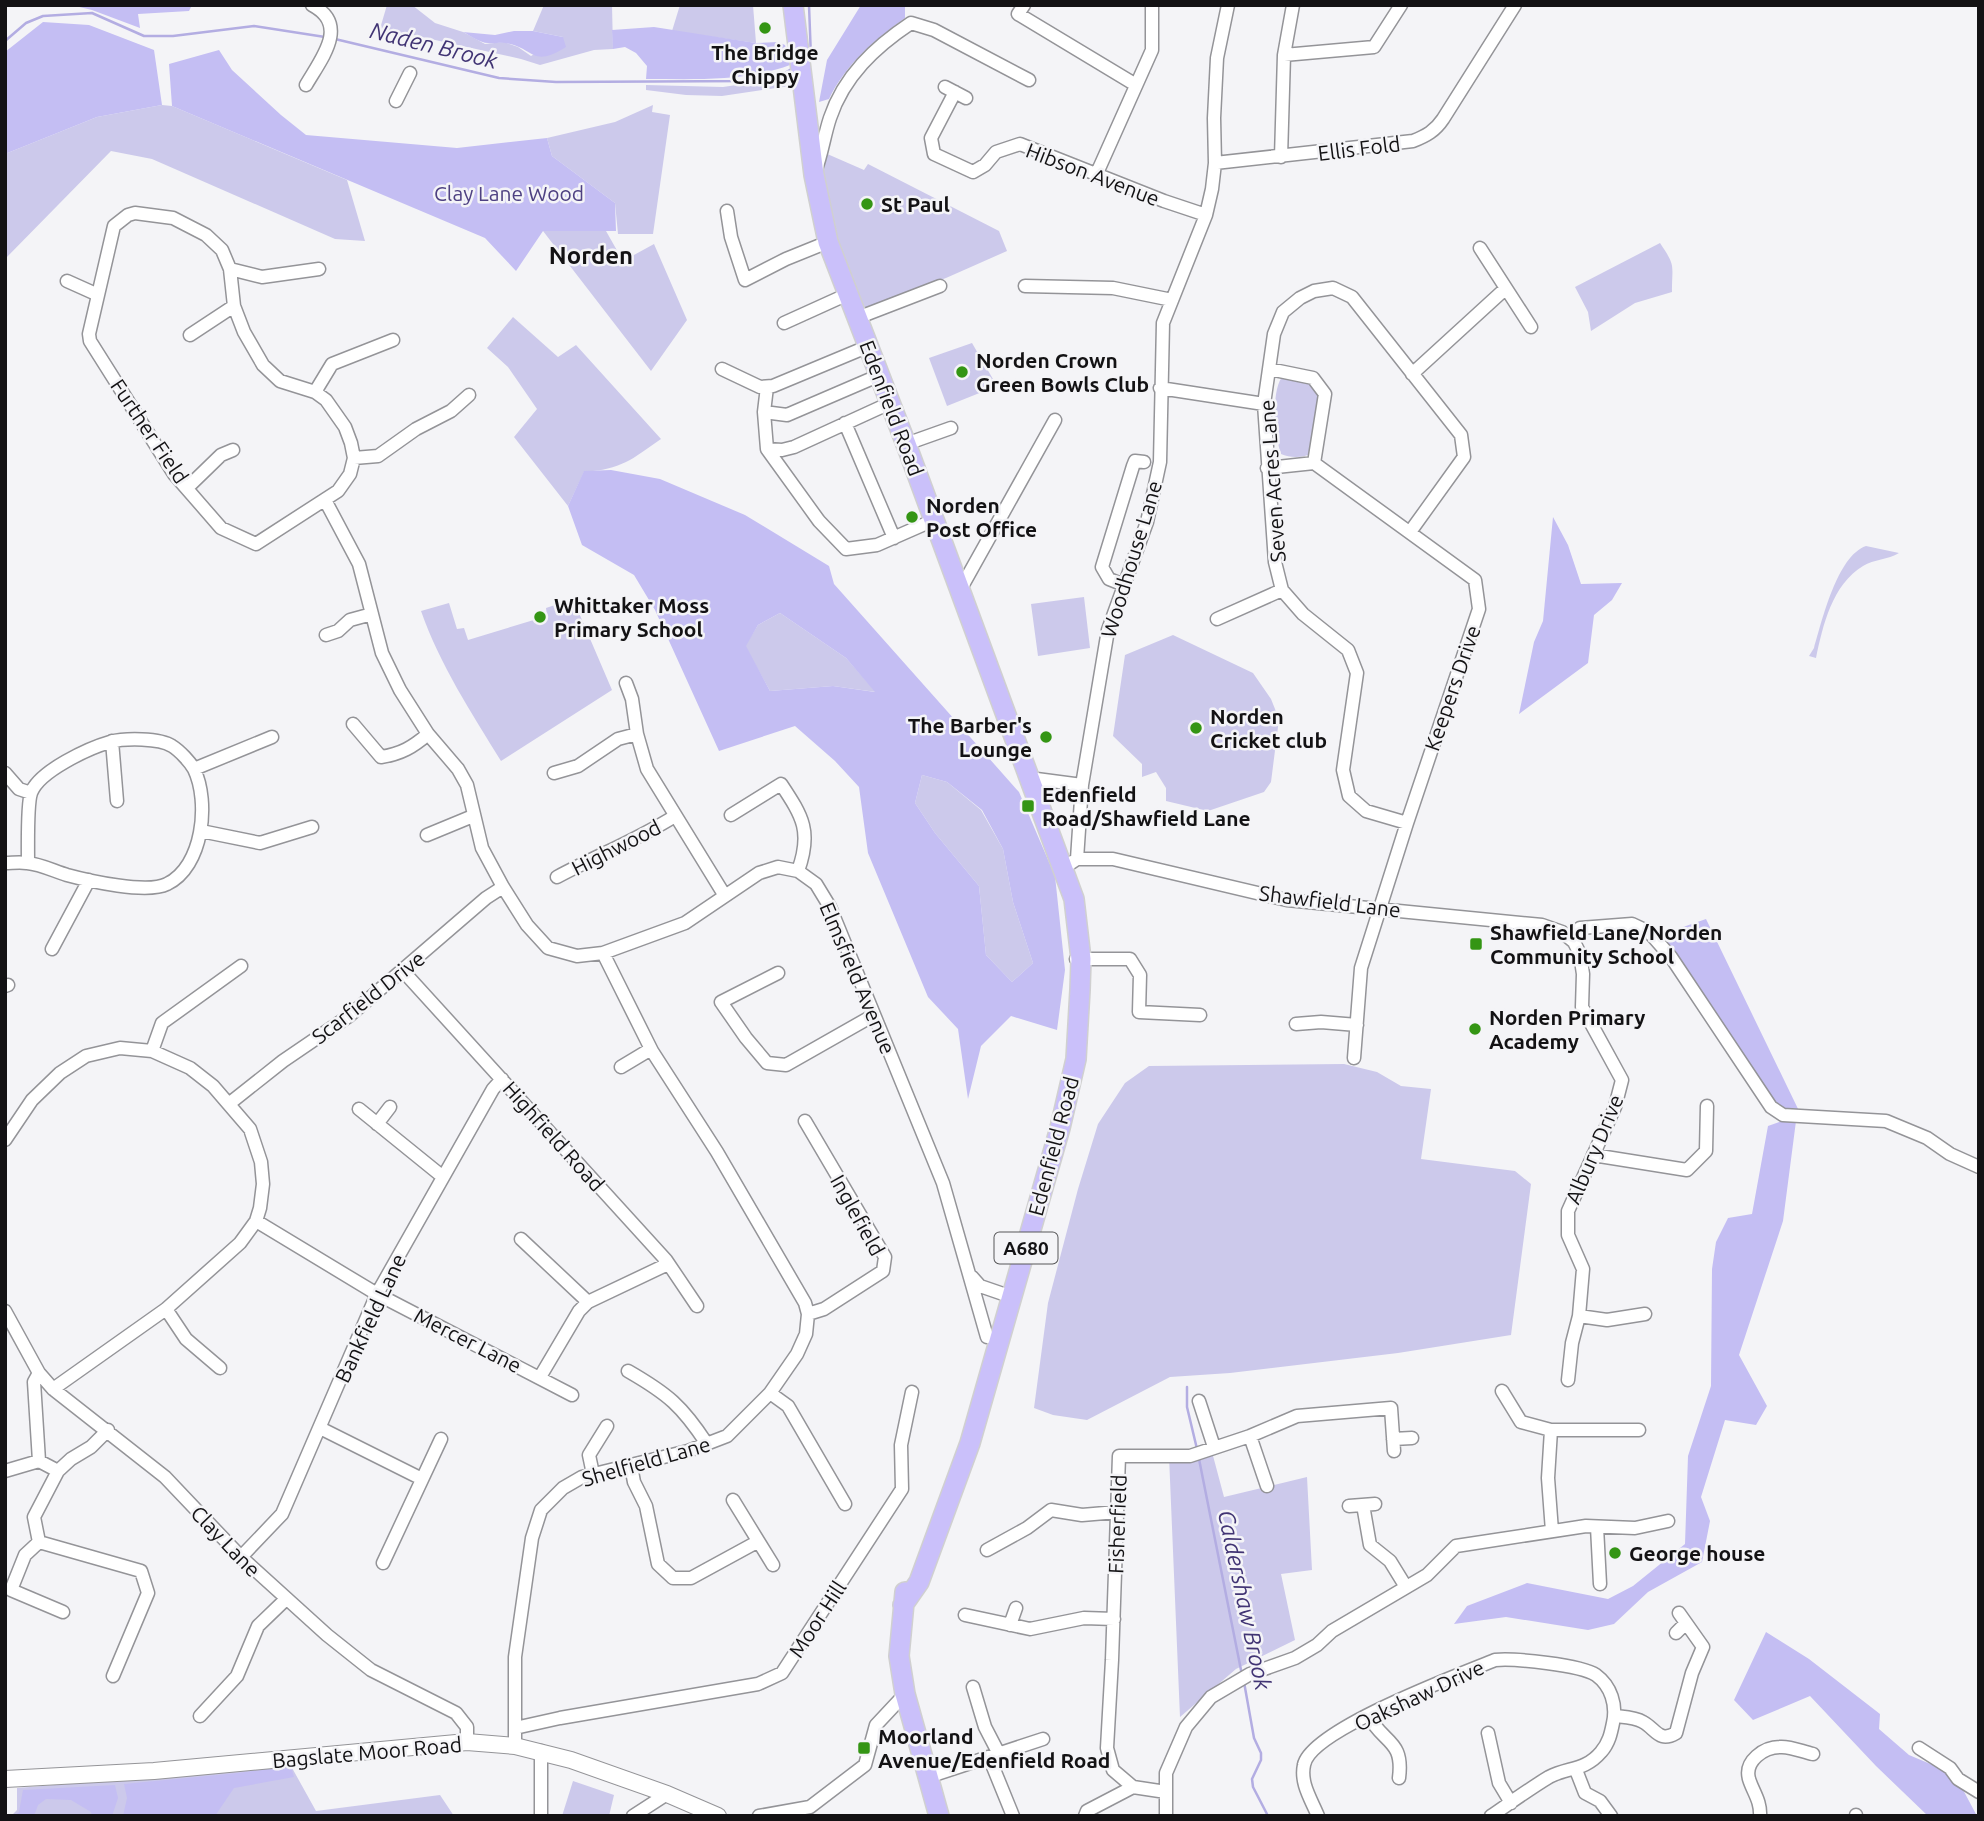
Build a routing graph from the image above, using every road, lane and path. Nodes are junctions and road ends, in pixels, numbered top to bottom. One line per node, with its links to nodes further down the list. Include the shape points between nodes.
1 (312, 5): 13 (street, via 322,10 331,31 323,57)
2 (793, 5): 20 (main road, Edenfield Road / A680)
3 (1152, 5): 14 (street, via 1153,50)
4 (1228, 5): 18 (street, Woodhouse Lane, via 1217,58)
5 (1293, 5): 10 (street)
6 (1401, 5): 10 (street, via 1374,47)
7 (1515, 5): 17 (street, Ellis Fold, via 1443,119 1426,136)
8 (1006, 6): 9 (street)
9 (1021, 10): 14 (street)
10 (1284, 55): 17 (street)
11 (410, 73): 16 (street)
12 (1029, 80): 20 (street, via 934,30 911,23 888,38 851,76 830,118)
13 (306, 85)
14 (1136, 85): 19 (street)
15 (955, 92): 19 (street, Hibson Avenue, via 930,138 934,154 973,172 996,152 1020,144)
16 (396, 100)
17 (1281, 157): 18 (street, Ellis Fold)
18 (1215, 163): 22 (street, Woodhouse Lane)
19 (1097, 173): 22 (street, Hibson Avenue)
20 (814, 175): 23 (main road, Edenfield Road / A680)
21 (727, 211): 23 (street, via 745,280)
22 (1206, 215): 33 (street, Woodhouse Lane)
23 (828, 242): 32 (main road, Edenfield Road / A680)
24 (1480, 248): 30 (street)
25 (230, 269): 26 (street, via 262,277); 31 (street, Further Field, via 222,250 206,235 173,218 135,213 114,226); 34 (street)
26 (319, 269)
27 (67, 281): 31 (street)
28 (940, 286): 35 (street)
29 (1025, 286): 33 (street, via 1113,288)
30 (1505, 289): 37 (street); 43 (street)
31 (96, 294): 62 (street, Further Field, via 90,341)
32 (848, 294): 35 (main road, Edenfield Road / A680); 36 (street)
33 (1172, 300): 46 (street, Woodhouse Lane, via 1163,323)
34 (234, 306): 38 (street); 47 (street, via 263,365 280,381)
35 (857, 318): 40 (main road, Edenfield Road / A680)
36 (784, 323)
37 (1531, 327)
38 (190, 335)
39 (393, 340): 47 (street, via 331,364)
40 (869, 346): 44 (main road, Edenfield Road / A680); 45 (street)
41 (722, 369): 45 (street, via 760,387)
42 (1269, 369): 43 (street, Seven Acres Lane, via 1283,312 1314,291 1333,288 1352,297); 50 (street, Seven Acres Lane); 60 (street, via 1313,378 1325,394)
43 (1412, 374): 65 (street, Seven Acres Lane, via 1461,435 1464,457)
44 (880, 375): 49 (main road, Edenfield Road / A680); 51 (street, via 787,415)
45 (770, 387): 51 (street)
46 (1160, 388): 50 (street); 67 (street, Woodhouse Lane, via 1160,462 1147,522)
47 (315, 392): 58 (street, via 345,427)
48 (469, 396): 58 (street, via 378,456)
49 (890, 403): 53 (street); 55 (main road, Edenfield Road / A680)
50 (1264, 404): 61 (street, Seven Acres Lane)
51 (764, 412): 56 (street)
52 (1055, 420): 68 (street)
53 (845, 423): 56 (street, via 794,447); 66 (street)
54 (951, 428): 55 (street)
55 (906, 444): 64 (main road, Edenfield Road / A680)
56 (767, 449): 66 (street, via 819,521 846,549)
57 (233, 450): 62 (street, via 221,455)
58 (354, 458): 63 (street, via 345,483)
59 (1144, 462): 67 (street, via 1135,461 1101,567 1109,579)
60 (1314, 463): 61 (street); 65 (street, Keepers Drive)
61 (1267, 468): 69 (street, Seven Acres Lane, via 1275,562)
62 (187, 488): 63 (street, Further Field, via 221,528 256,544)
63 (325, 500): 70 (street, via 359,564)
64 (934, 520): 66 (street); 68 (main road, Edenfield Road / A680)
65 (1410, 532): 89 (street, Keepers Drive, via 1475,580 1479,609)
66 (894, 538)
67 (1124, 585): 83 (street, Woodhouse Lane, via 1108,630)
68 (960, 590): 82 (main road, Edenfield Road / A680)
69 (1283, 590): 71 (street); 89 (street, Seven Acres Lane, via 1303,614 1348,650 1357,673 1343,770 1349,796 1366,811)
70 (372, 614): 72 (street, via 350,620); 75 (street, via 382,653)
71 (1217, 619)
72 (326, 635)
73 (626, 683): 76 (street, Highwood)
74 (354, 724): 75 (street, via 381,757 396,755)
75 (428, 734): 87 (street, via 458,768 467,785)
76 (637, 734): 81 (street, via 618,739 578,766); 88 (street, Highwood, via 647,769)
77 (272, 737): 79 (street)
78 (113, 741): 79 (street, via 157,740 172,746); 84 (street, via 71,760 43,778); 85 (street)
79 (194, 769): 91 (street, via 201,796)
80 (5, 773): 84 (street, via 19,789)
81 (554, 773)
82 (1029, 778): 83 (street); 95 (main road, Edenfield Road / A680)
83 (1082, 785): 95 (street, Woodhouse Lane)
84 (31, 793): 94 (street)
85 (117, 801)
86 (731, 815): 96 (street, via 781,785 800,812 806,833)
87 (473, 816): 92 (street); 99 (street, via 482,848)
88 (675, 816): 97 (street, Highwood, via 646,835); 100 (street, Highwood)
89 (1407, 823): 101 (street, Keepers Drive)
90 (312, 827): 91 (street, via 260,843)
91 (201, 831): 98 (street, via 184,870 166,885 137,888)
92 (427, 835)
93 (5, 863): 94 (street)
94 (28, 863): 98 (street)
95 (1068, 868): 101 (street, Shawfield Lane, via 1113,859 1287,900); 105 (main road, Edenfield Road / A680, via 1064,904)
96 (798, 871): 100 (street, via 778,867 759,873); 109 (street, Elmsfield Avenue, via 816,884 830,907)
97 (557, 877)
98 (89, 880): 103 (street)
99 (503, 887): 104 (street, via 548,948 577,956); 107 (street, Scarfield Drive)
100 (725, 896): 104 (street, via 685,923)
101 (1380, 909): 102 (street, Shawfield Lane, via 1542,925); 112 (street, Keepers Drive, via 1361,968)
102 (1565, 935): 125 (street, Albury Drive, via 1580,954 1583,1007 1622,1080); 126 (street, via 1632,924 1649,933 1671,957 1771,1107 1783,1115 1886,1121)
103 (51, 949)
104 (603, 953): 113 (street)
105 (1076, 959): 110 (street, via 1130,959 1140,975 1139,1012); 133 (main road, Edenfield Road / A680, via 1066,1056)
106 (241, 965): 114 (street, via 162,1023)
107 (402, 971): 117 (street, Highfield Road); 118 (street, Scarfield Drive)
108 (778, 973): 109 (street, via 721,1002 767,1063 786,1065)
109 (874, 1015): 131 (street, Elmsfield Avenue, via 943,1183)
110 (1200, 1015)
111 (1296, 1024): 112 (street)
112 (1357, 1025): 115 (street, Keepers Drive)
113 (651, 1049): 116 (street); 138 (street, via 717,1152)
114 (152, 1051): 118 (street, via 190,1068); 124 (street, via 120,1048 86,1056 32,1100)
115 (1354, 1058)
116 (621, 1067)
117 (502, 1079): 127 (street, Bankfield Lane); 130 (street, Highfield Road)
118 (230, 1103): 128 (street, via 250,1129 261,1162 263,1184)
119 (1707, 1106): 125 (street, via 1706,1151 1687,1170)
120 (390, 1107): 123 (street)
121 (359, 1109): 123 (street)
122 (805, 1121): 138 (street, Inglefield, via 885,1256 883,1271 824,1309)
123 (377, 1124): 127 (street)
124 (5, 1140)
125 (1593, 1156): 140 (street, Albury Drive, via 1568,1212 1568,1235 1583,1269)
126 (1979, 1167)
127 (443, 1177): 132 (street, Bankfield Lane)
128 (256, 1221): 132 (street, Mercer Lane); 136 (street, via 240,1242)
129 (521, 1239): 134 (street)
130 (668, 1264): 134 (street); 135 (street, Highfield Road)
131 (970, 1274): 133 (street, via 980,1286); 141 (street, Elmsfield Avenue)
132 (377, 1294): 145 (street, Mercer Lane); 154 (street, Bankfield Lane)
133 (1006, 1295): 141 (main road, Edenfield Road / A680); 170 (main road, Edenfield Road / A680, via 970,1443)
134 (588, 1302): 145 (street)
135 (697, 1306)
136 (166, 1309): 142 (street, via 186,1339); 147 (street)
137 (5, 1311): 144 (street, Clay Lane)
138 (808, 1314): 150 (street, Shelfield Lane, via 797,1354)
139 (1645, 1314): 140 (street, via 1606,1320)
140 (1579, 1316): 146 (street, Albury Drive)
141 (987, 1337): 170 (main road, Edenfield Road / A680)
142 (220, 1368)
143 (628, 1371): 161 (street, via 660,1389 687,1413)
144 (39, 1373): 147 (street, Clay Lane); 163 (street, via 34,1382)
145 (540, 1377): 151 (street, Mercer Lane)
146 (1568, 1380)
147 (53, 1389): 155 (street, Clay Lane)
148 (1502, 1391): 156 (street, via 1521,1422)
149 (912, 1392): 199 (street, Moor Hill, via 901,1446 902,1489 782,1673 758,1685)
150 (770, 1393): 161 (street, Shelfield Lane, via 727,1436); 172 (street, via 788,1406)
151 (572, 1395)
152 (1205, 1408): 162 (street)
153 (607, 1426): 167 (street, via 590,1455)
154 (320, 1428): 168 (street); 181 (street, Bankfield Lane, via 282,1514)
155 (108, 1430): 166 (street); 181 (street, Clay Lane, via 165,1477)
156 (1551, 1430): 157 (street); 177 (street)
157 (1639, 1430)
158 (1250, 1436): 159 (street, Fisherfield, via 1297,1416 1389,1401 1393,1445); 162 (street, Fisherfield); 169 (street)
159 (1412, 1438)
160 (441, 1439): 168 (street)
161 (707, 1444): 164 (street, Shelfield Lane)
162 (1209, 1448): 174 (street, Fisherfield, via 1191,1456 1119,1456)
163 (39, 1461): 165 (street); 166 (street)
164 (631, 1466): 167 (street, Shelfield Lane); 179 (street, via 646,1506 658,1564 673,1578 691,1578)
165 (5, 1471)
166 (58, 1471): 178 (street, via 34,1517)
167 (593, 1474): 199 (street, Shelfield Lane, via 563,1488 541,1510 532,1538 515,1657)
168 (422, 1479): 182 (street)
169 (1268, 1486)
170 (946, 1490): 195 (main road, Edenfield Road / A680, via 919,1582 903,1605 899,1656)
171 (733, 1500): 179 (street)
172 (845, 1504)
173 (1362, 1505): 185 (street, via 1370,1545 1390,1561)
174 (1117, 1512): 180 (street, via 1083,1515 1051,1510); 190 (street, Fisherfield)
175 (1668, 1521): 176 (street, via 1635,1528)
176 (1597, 1527): 177 (street); 184 (street)
177 (1552, 1531): 185 (street, via 1456,1546 1427,1575)
178 (39, 1542): 188 (street, via 25,1555 10,1590); 193 (street, via 141,1571 148,1593)
179 (757, 1542): 183 (street)
180 (987, 1550)
181 (241, 1558): 186 (street, Clay Lane)
182 (383, 1563)
183 (773, 1565)
184 (1600, 1584)
185 (1406, 1587): 213 (street, via 1296,1658 1250,1674 1211,1697 1186,1727 1166,1773)
186 (285, 1600): 197 (street, via 258,1626 237,1676); 202 (street, Clay Lane, via 371,1670 456,1713 467,1727)
187 (1016, 1608): 191 (street)
188 (63, 1612)
189 (965, 1615): 191 (street)
190 (1114, 1619): 191 (street, via 1084,1618 1030,1629); 212 (street, Fisherfield, via 1107,1748 1113,1770)
191 (1010, 1625)
192 (1676, 1633): 198 (street, via 1683,1618 1703,1647 1670,1742 1642,1721)
193 (113, 1676)
194 (973, 1687): 207 (street)
195 (905, 1694): 209 (main road, Edenfield Road / A680); 221 (street, via 876,1725 865,1765 810,1807)
196 (1368, 1715): 198 (street, Oakshaw Drive, via 1495,1660 1508,1659 1587,1671 1606,1686 1614,1699); 210 (street, via 1397,1749); 226 (street, Oakshaw Drive, via 1318,1745 1304,1762 1303,1782)
197 (200, 1716)
198 (1615, 1716): 208 (street, via 1601,1752)
199 (515, 1728): 203 (street, Shelfield Lane)
200 (1488, 1733): 216 (street, via 1498,1749 1499,1783)
201 (1043, 1739): 207 (street)
202 (467, 1742): 203 (street, Bagslate Moor Road); 211 (street, Bagslate Moor Road, via 154,1772)
203 (514, 1746): 205 (street, Bagslate Moor Road)
204 (1919, 1748): 214 (street)
205 (541, 1751): 215 (street, Bagslate Moor Road); 218 (street)
206 (1814, 1754): 217 (street, via 1781,1746 1751,1761 1748,1776)
207 (994, 1755): 209 (street); 223 (street)
208 (1576, 1770): 216 (street, via 1551,1776); 228 (street, via 1585,1793 1600,1801)
209 (928, 1777): 222 (main road, Edenfield Road / A680)
210 (1399, 1777)
211 (5, 1779)
212 (1133, 1787): 213 (street); 224 (street)
213 (1166, 1792): 225 (street)
214 (1979, 1792)
215 (667, 1794): 219 (street); 220 (street, Bagslate Moor Road)
216 (1511, 1803): 227 (street)
217 (1761, 1815)
218 (541, 1816)
219 (633, 1816)
220 (718, 1816)
221 (759, 1816)
222 (939, 1816)
223 (1013, 1816)
224 (1085, 1816)
225 (1166, 1816)
226 (1318, 1816)
227 (1491, 1816)
228 (1611, 1816)

